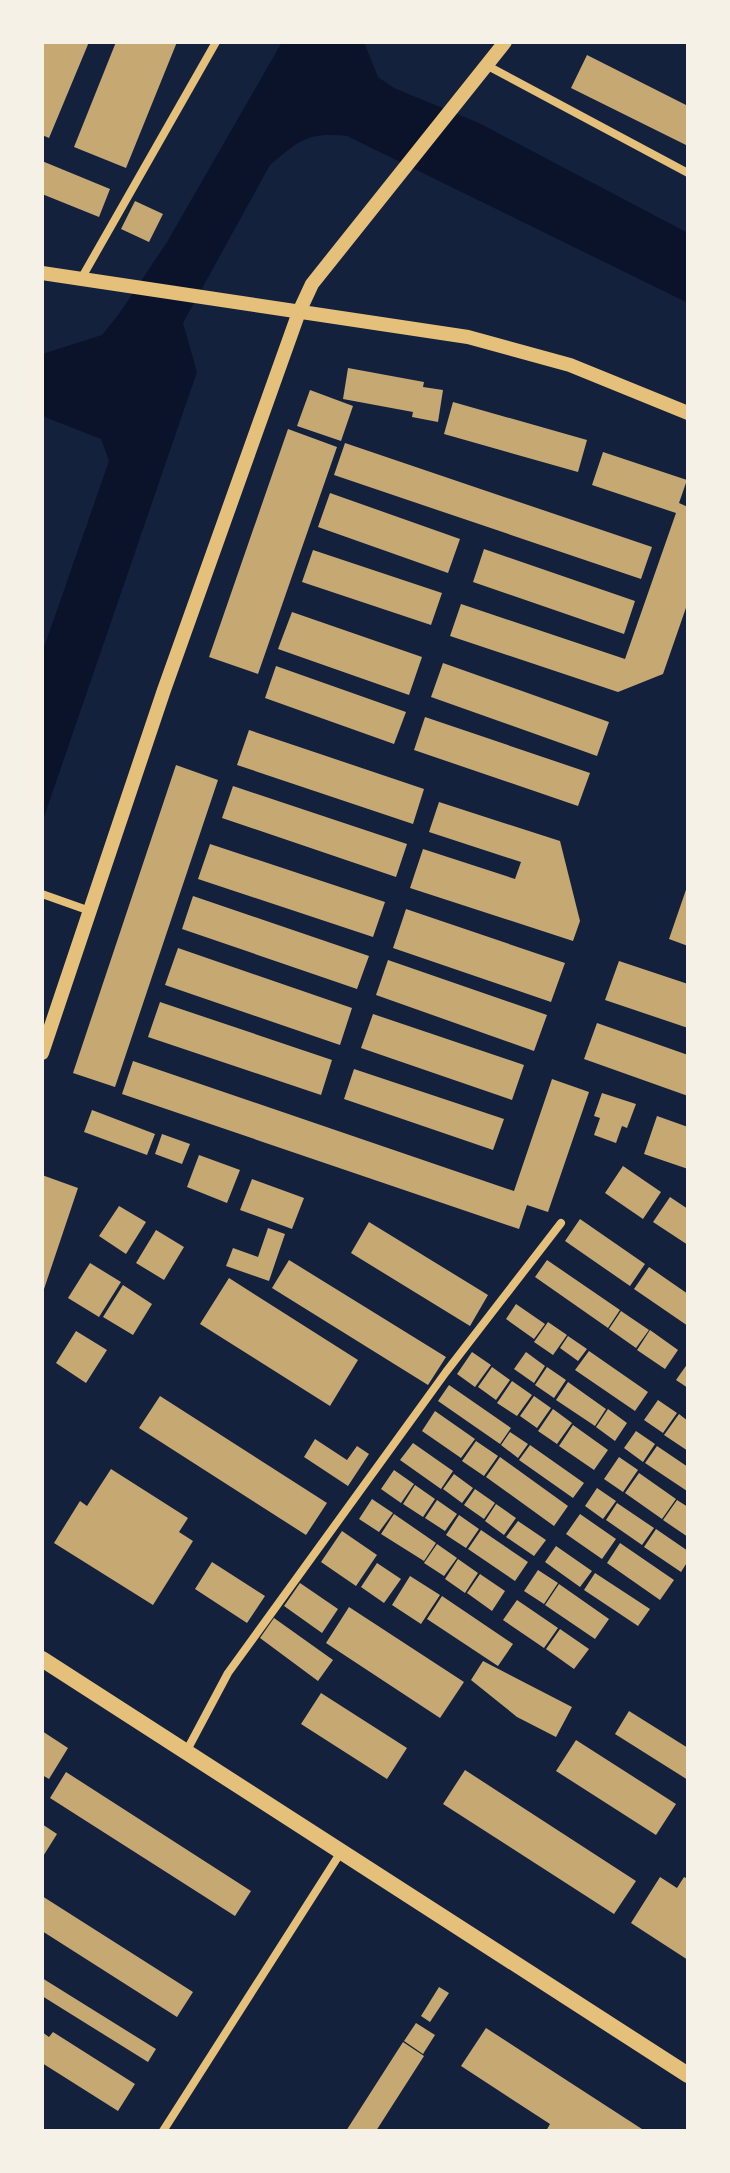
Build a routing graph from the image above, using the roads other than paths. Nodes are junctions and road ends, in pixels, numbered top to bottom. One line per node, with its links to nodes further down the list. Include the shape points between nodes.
1 (216, 42): 6 (street)
2 (505, 42): 3 (street)
3 (486, 65): 4 (street); 7 (street, via 312,284)
4 (688, 173)
5 (42, 273): 6 (street)
6 (81, 279): 7 (street)
7 (299, 312): 8 (street, via 468,337 570,365); 10 (street)
8 (688, 413)
9 (42, 894): 10 (street)
10 (90, 911): 11 (street)
11 (42, 1053)
12 (561, 1223): 14 (street, via 228,1673)
13 (42, 1659): 14 (main road)
14 (186, 1752): 15 (main road)
15 (341, 1852): 16 (main road); 17 (street)
16 (688, 2075)
17 (163, 2131)

